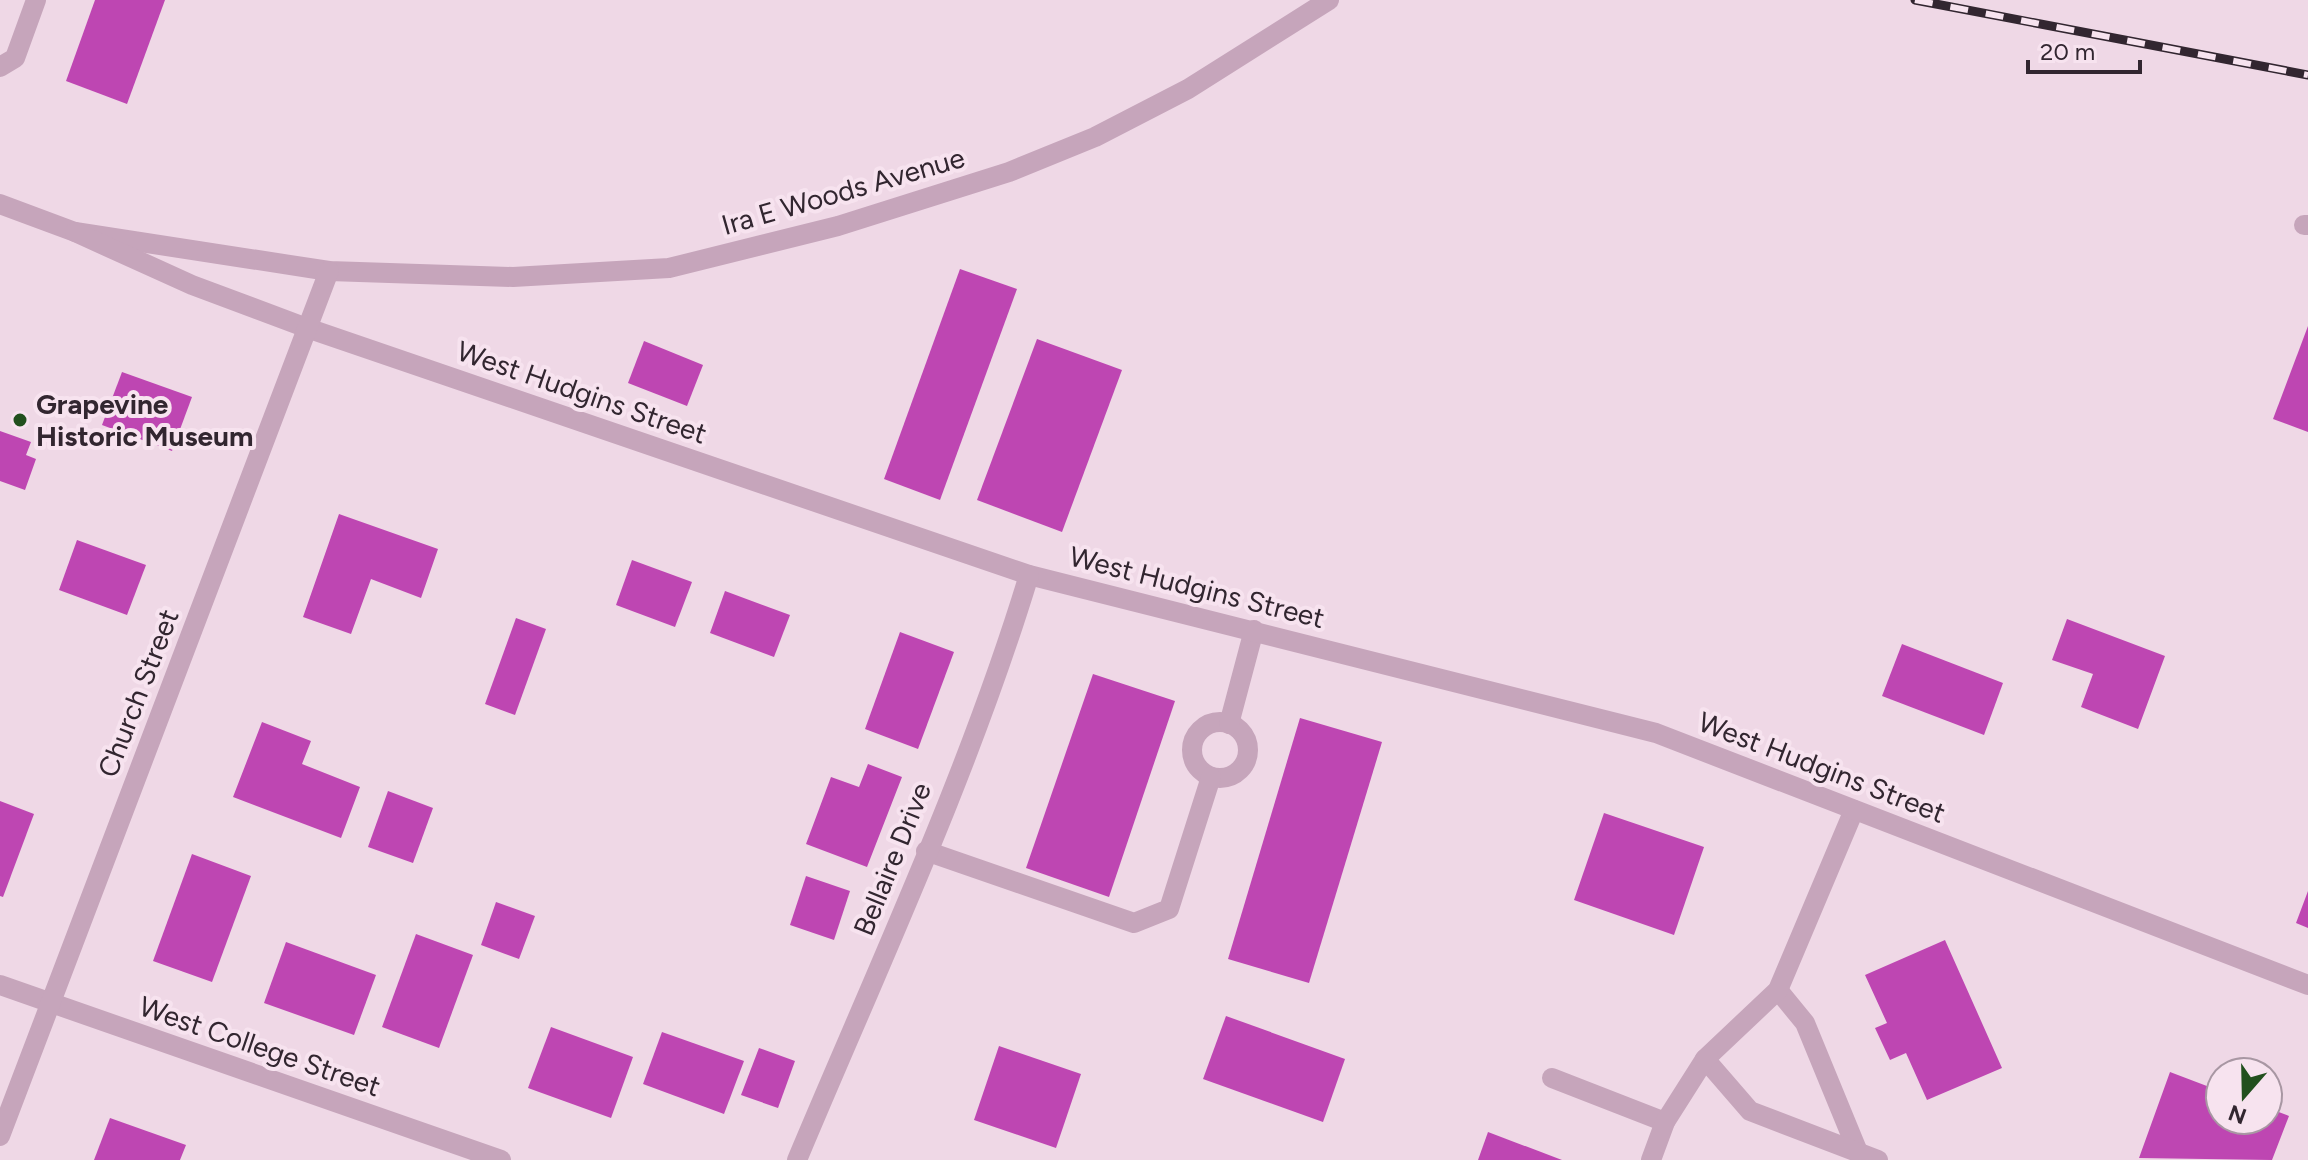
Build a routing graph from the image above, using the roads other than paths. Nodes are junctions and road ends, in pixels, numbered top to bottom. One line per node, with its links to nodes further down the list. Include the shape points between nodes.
1 (36, 0): 3 (street, via 15,58)
2 (1329, 0): 6 (street, Ira E Woods Avenue, via 1188,89 1095,137 1009,172 838,226 669,268 513,277)
3 (0, 67)
4 (0, 204): 5 (street, West Hudgins Street)
5 (75, 232): 6 (street, West Hudgins Street); 7 (street, West Hudgins Street, via 192,285)
6 (329, 271): 7 (street, Church Street)
7 (307, 328): 8 (street, West Hudgins Street); 17 (street, Church Street)
8 (1029, 575): 9 (street, West Hudgins Street); 13 (street, Bellaire Drive)
9 (1254, 630): 10 (street); 12 (street, West Hudgins Street, via 1656,733)
10 (1229, 724): 11 (street, via 1245,738 1246,760 1232,776); 11 (street, via 1207,725 1193,741 1194,763)
11 (1211, 777): 13 (street, via 1169,909 1134,923)
12 (1854, 810): 15 (street, West Hudgins Street); 16 (street)
13 (926, 851): 24 (street, Bellaire Drive)
14 (0, 985): 17 (street, West College Street)
15 (2308, 985)
16 (1778, 990): 18 (street); 22 (street, via 1805,1023)
17 (51, 1003): 21 (street, Church Street); 23 (street, West College Street)
18 (1705, 1059): 20 (street); 22 (street, via 1750,1111)
19 (1552, 1078): 20 (street)
20 (1665, 1122): 25 (street)
21 (0, 1136)
22 (1858, 1152): 26 (street)
23 (501, 1160)
24 (797, 1160)
25 (1651, 1160)
26 (1878, 1160)

